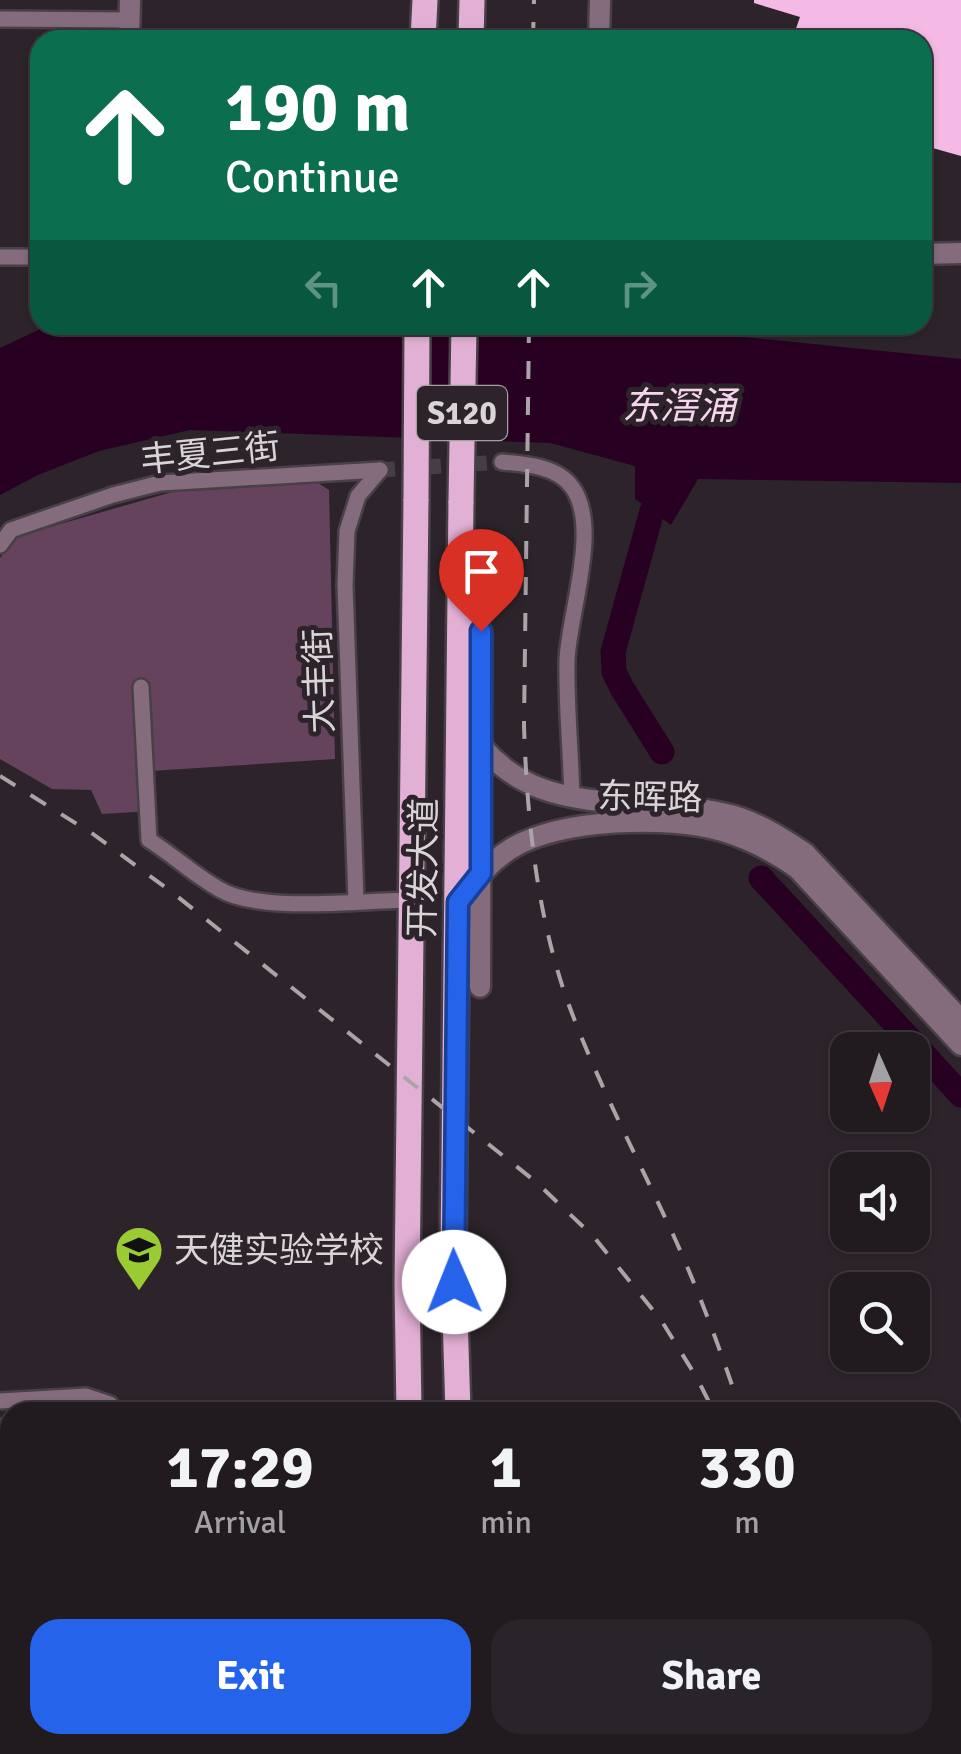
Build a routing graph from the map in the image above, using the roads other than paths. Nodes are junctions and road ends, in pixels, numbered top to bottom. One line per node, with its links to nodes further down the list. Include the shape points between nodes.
1 (425, 0): 6 (main road)
2 (472, 0): 7 (main road)
3 (600, 0): 8 (street)
4 (0, 19): 5 (street)
5 (129, 20)
6 (424, 30)
7 (470, 30)
8 (599, 30)
9 (932, 254): 10 (street)
10 (961, 254)
11 (0, 257): 12 (street)
12 (30, 257)
13 (417, 335): 25 (main road, 开发大道 / S120, bridge)
14 (464, 335): 20 (main road, 开发大道 / S120, bridge)
15 (502, 462): 22 (street, via 564,478 581,504 582,550 567,662)
16 (380, 470): 17 (street, 丰夏三街, via 160,483 11,530); 24 (street, 大丰街, via 358,496 346,531)
17 (0, 545)
18 (481, 631): 21 (street)
19 (141, 687): 24 (street, via 148,840 239,897)
20 (461, 716): 21 (street, 东晖路); 26 (main road, 开发大道 / S120)
21 (480, 744): 22 (street, 东晖路, via 526,783); 23 (street)
22 (572, 799): 28 (street, 东晖路, via 725,813 776,834 805,852)
23 (481, 873): 26 (street, 东晖路); 27 (street); 29 (street, 东晖路, via 512,848 563,830 621,823 721,831 797,868)
24 (356, 900): 25 (street)
25 (412, 900): 32 (main road, 开发大道 / S120)
26 (458, 902): 33 (main road, 开发大道 / S120)
27 (480, 987)
28 (961, 1020)
29 (961, 1045)
30 (0, 1401): 31 (street, via 86,1396)
31 (104, 1402)
32 (409, 1402)
33 (458, 1402)

